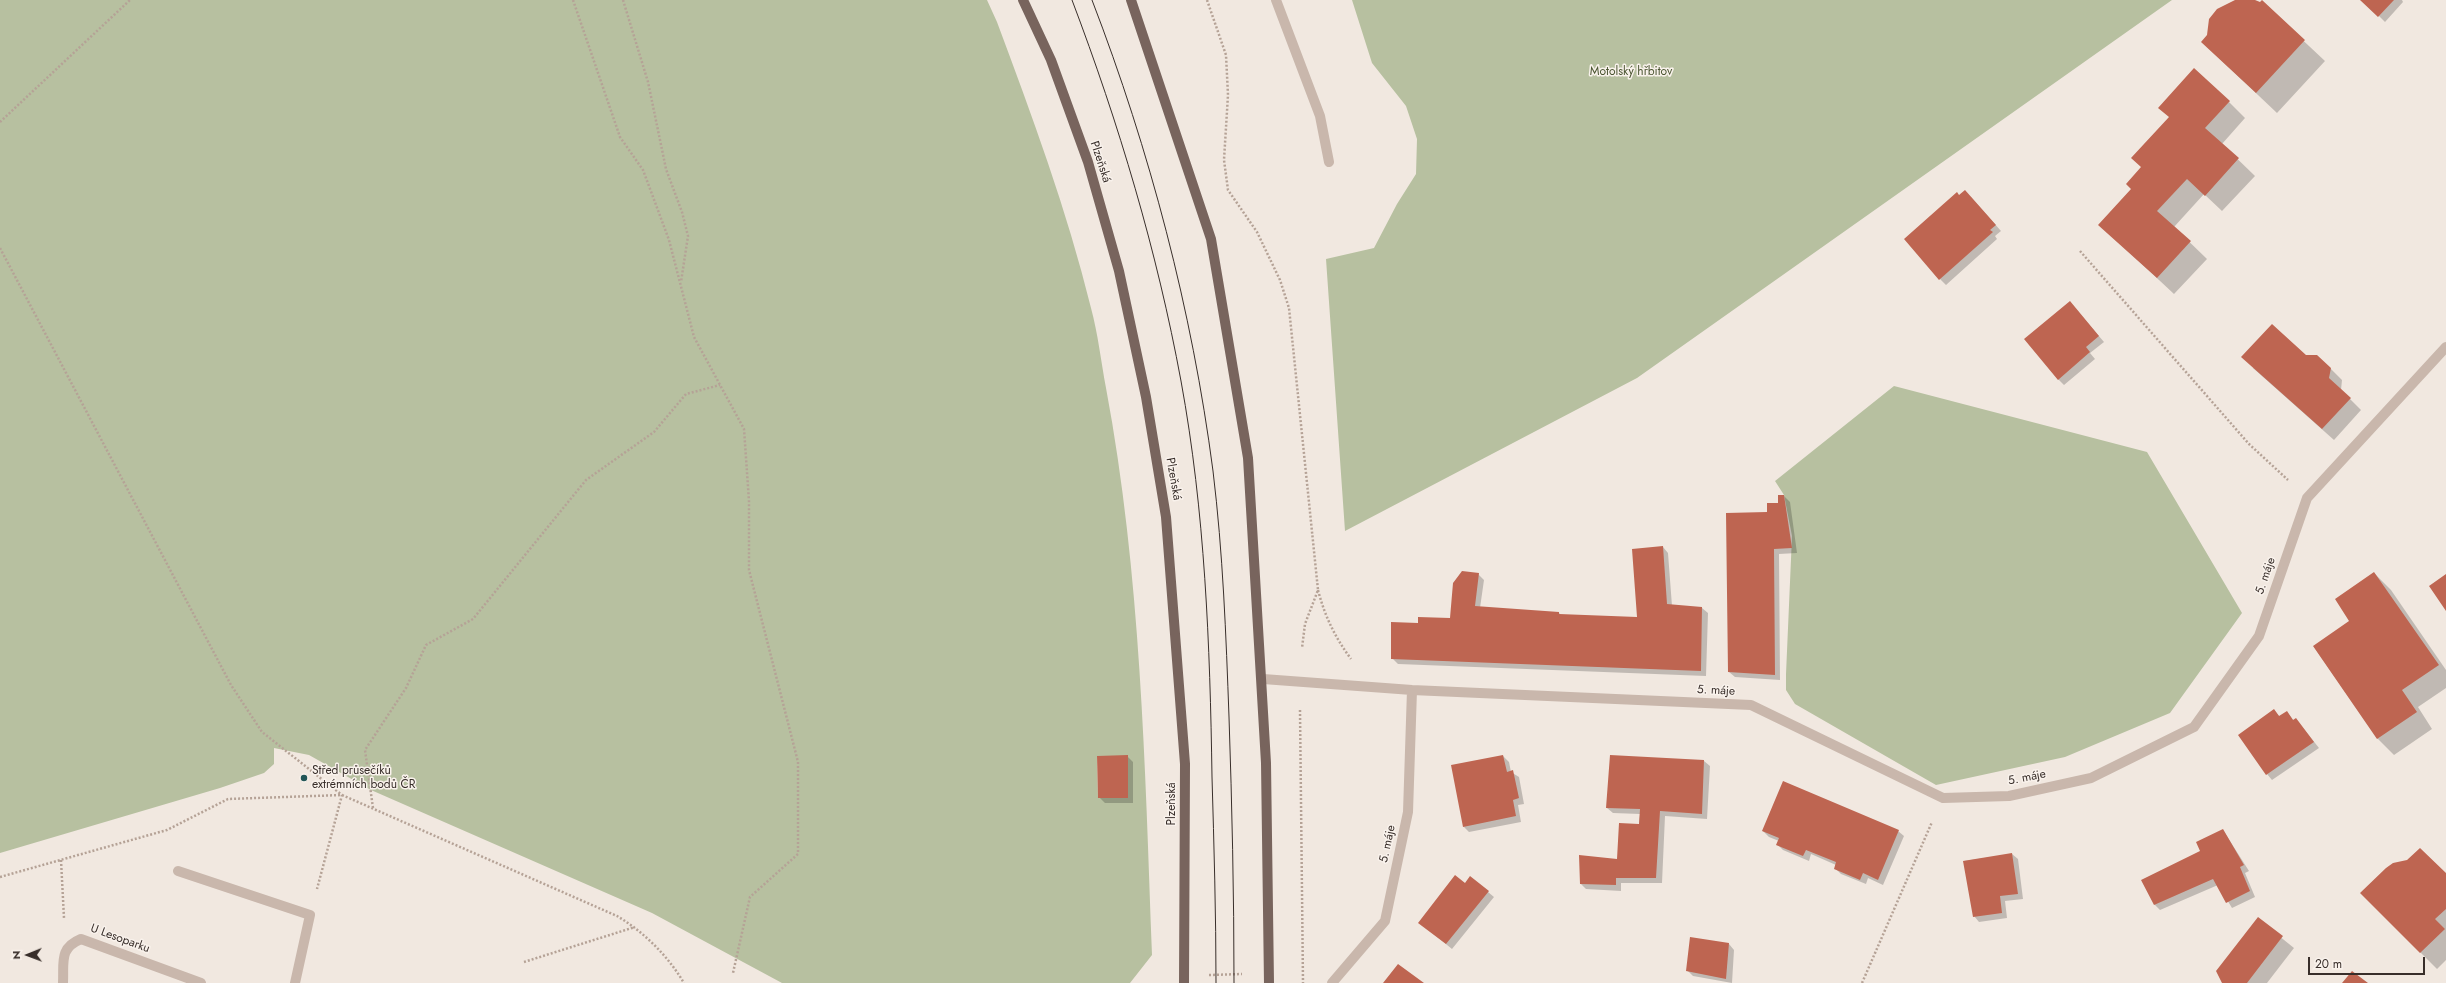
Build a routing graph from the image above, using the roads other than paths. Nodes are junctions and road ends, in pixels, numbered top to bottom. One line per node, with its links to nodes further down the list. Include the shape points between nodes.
1 (1022, 0): 10 (main road, Plzeňská, via 1051,60 1088,162 1119,271 1146,397 1165,509 1185,764)
2 (1131, 0): 6 (main road, via 1211,239 1248,458)
3 (1276, 0): 4 (street, via 1320,116)
4 (1329, 162)
5 (2446, 347): 7 (street, 5. máje, via 2308,498 2259,636 2194,727 2090,778 2009,796 1942,798 1751,705)
6 (1262, 679): 7 (street, 5. máje); 9 (main road)
7 (1412, 690): 14 (street, 5. máje, via 1408,812 1385,921)
8 (178, 871): 13 (street, via 310,915)
9 (1269, 978)
10 (1184, 979)
11 (63, 983): 12 (street, U Lesoparku, via 64,954 70,944 81,939)
12 (201, 983)
13 (295, 983)
14 (1332, 983)

